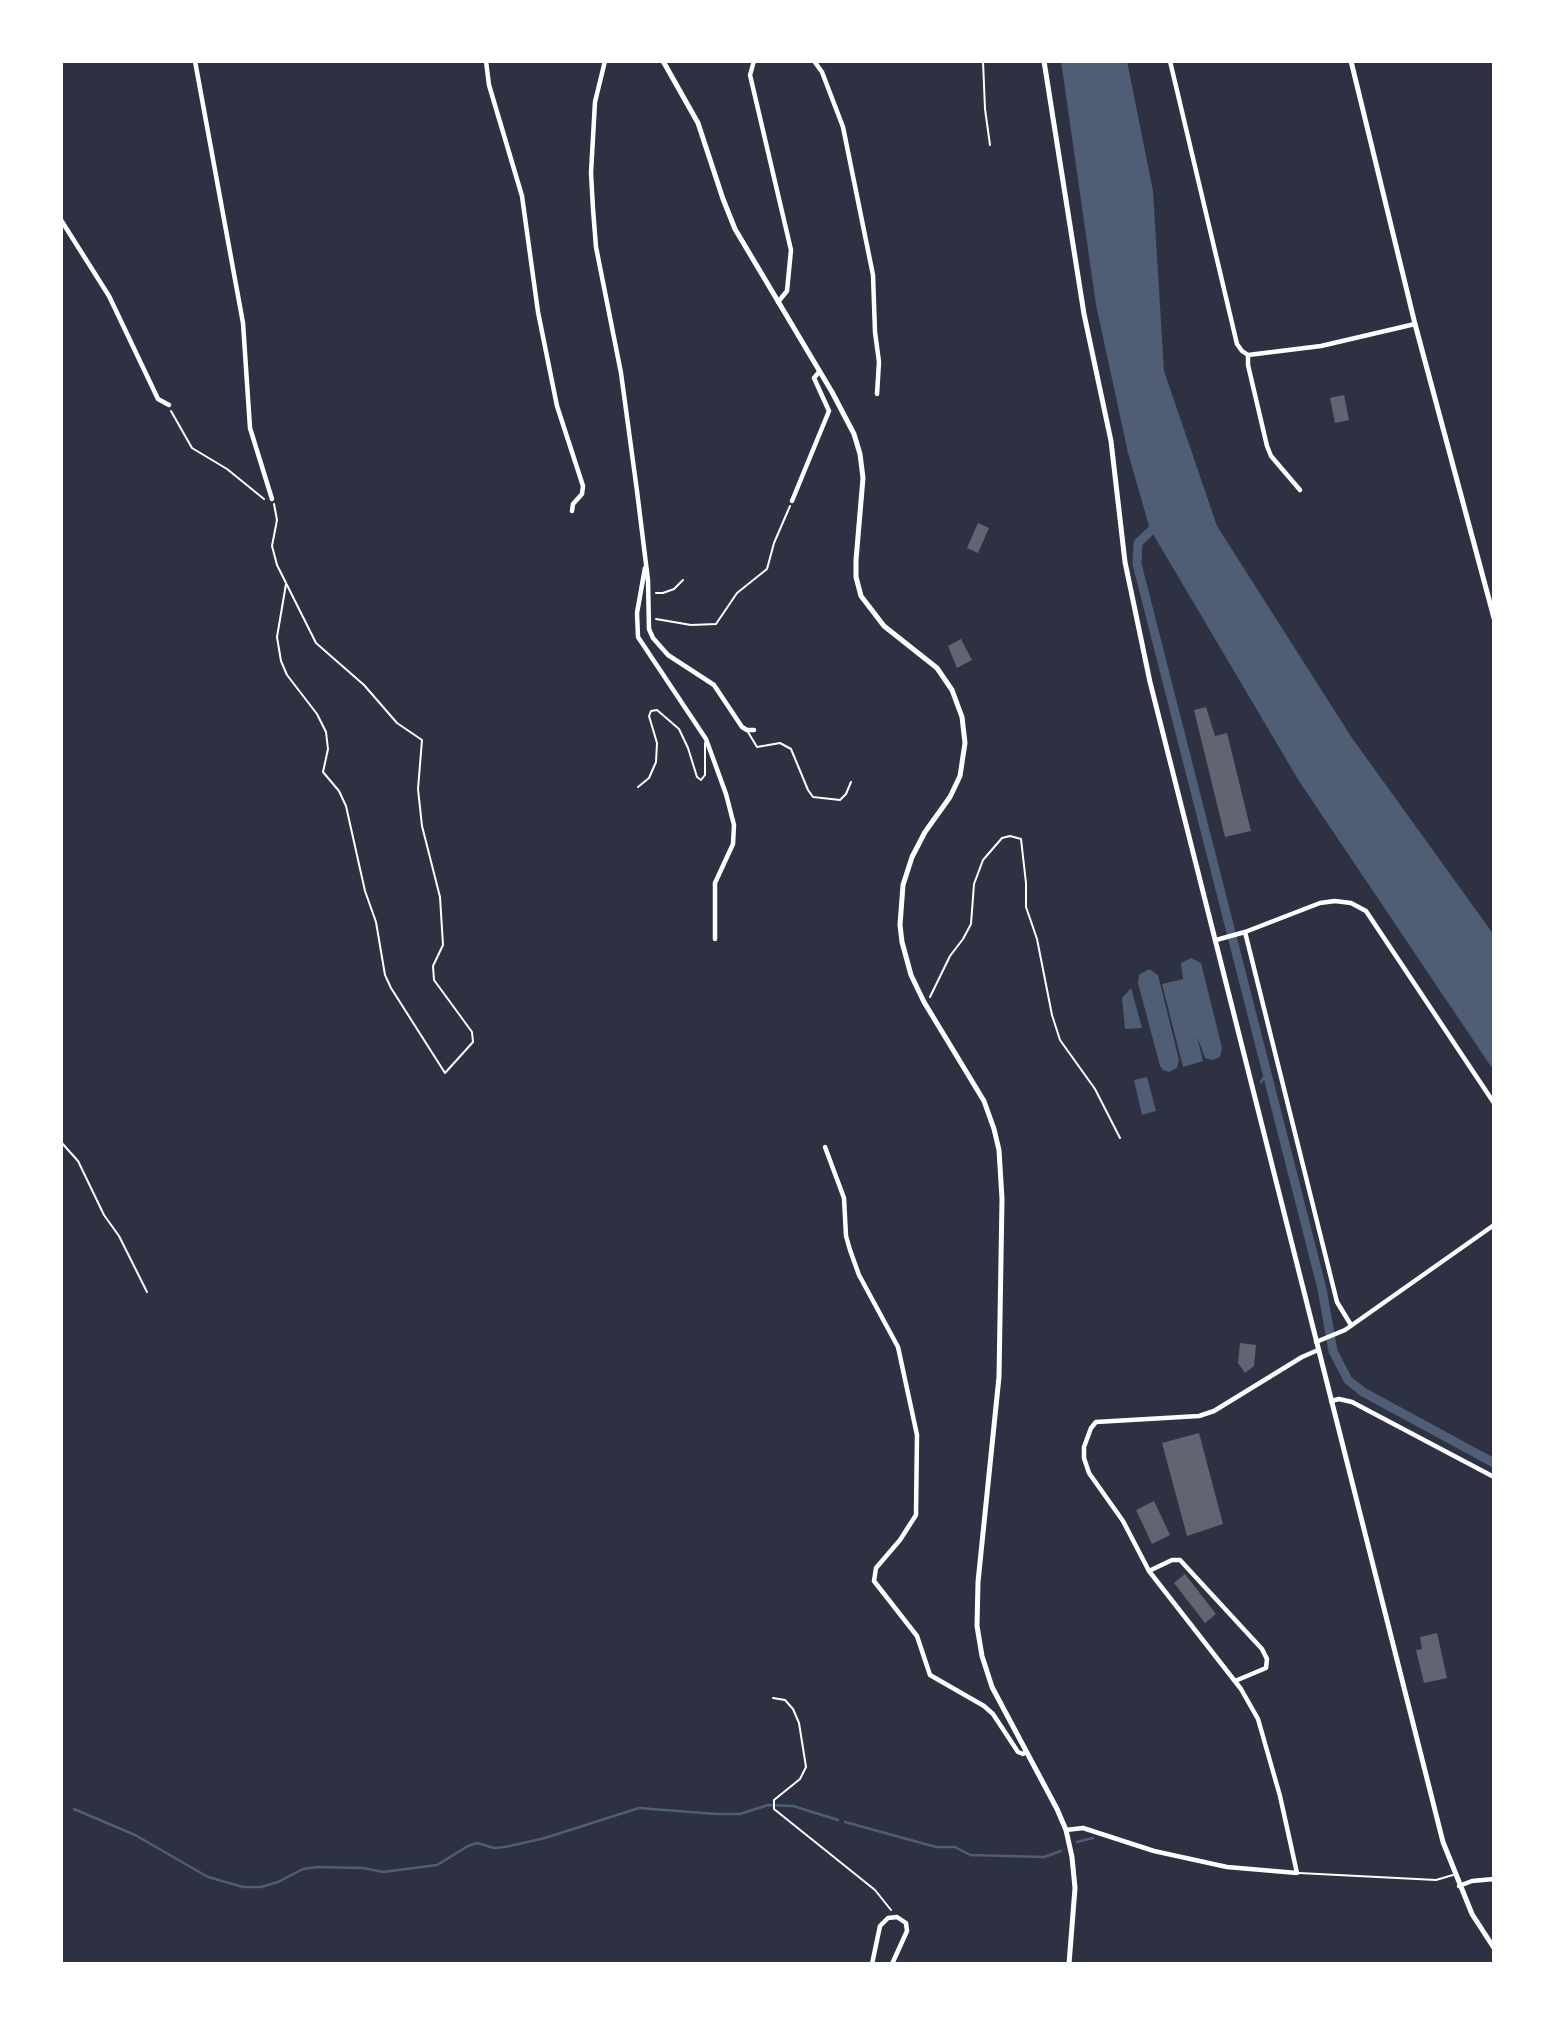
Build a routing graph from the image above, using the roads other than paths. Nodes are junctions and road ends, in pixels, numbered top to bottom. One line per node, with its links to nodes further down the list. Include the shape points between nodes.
1 (195, 61): 20 (street, via 243,323 250,428)
2 (485, 61): 22 (street, via 522,196 557,406 583,486)
3 (605, 61): 23 (street, via 595,102 593,209 625,401)
4 (663, 61): 13 (street, via 698,123 735,229)
5 (754, 61): 13 (street, via 750,75 791,250 788,291)
6 (814, 61): 17 (street, via 843,127 871,267 879,362)
7 (983, 61): 11 (lane)
8 (1044, 61): 32 (street, via 1087,326 1111,441 1131,595)
9 (1170, 61): 15 (street, via 1237,344)
10 (1351, 61): 14 (street)
11 (990, 145)
12 (61, 220): 18 (street, via 109,296 158,399)
13 (777, 302): 16 (street)
14 (1415, 324): 15 (street, via 1321,346); 24 (street)
15 (1248, 355): 19 (street, via 1267,446)
16 (819, 372): 21 (street, via 814,378 829,411); 43 (street, via 849,423 860,454 863,492 856,577 861,596 884,626 940,672 958,702 964,730 956,786 912,857 901,899 900,925 905,958 924,1002 984,1101 999,1150 1000,1364 976,1615 992,1687)
17 (877, 394)
18 (169, 405)
19 (1300, 490)
20 (272, 499)
21 (792, 501)
22 (572, 511)
23 (646, 568): 25 (street, via 653,638 675,660 714,685); 27 (street, via 637,613 638,637)
24 (1494, 618)
25 (747, 730): 26 (street); 28 (lane, via 757,747 780,743 791,748 813,797 840,800)
26 (754, 730)
27 (706, 739): 29 (lane, via 701,780 679,729 657,710 652,711 656,762 649,778); 31 (street, via 735,831 715,883)
28 (850, 782)
29 (638, 787)
30 (1245, 932): 32 (street); 33 (street, via 1320,903 1351,903 1366,911); 36 (street, via 1337,1302)
31 (715, 939)
32 (1216, 940): 37 (street)
33 (1494, 1103)
34 (825, 1147): 43 (street, via 845,1198 849,1250 898,1347 917,1435 915,1515 876,1568 874,1581 917,1636 929,1675 984,1706 1017,1752)
35 (1494, 1225): 36 (street)
36 (1352, 1325): 37 (street)
37 (1316, 1342): 38 (street)
38 (1318, 1350): 39 (street); 41 (street, via 1214,1411 1199,1416 1096,1422 1091,1428 1084,1447 1086,1466)
39 (1331, 1401): 40 (street, via 1352,1402); 47 (street)
40 (1494, 1477)
41 (1149, 1571): 42 (street); 42 (street, via 1180,1560 1262,1649 1266,1668)
42 (1235, 1681): 46 (street, via 1262,1731)
43 (1026, 1752): 44 (street)
44 (1066, 1830): 46 (street, via 1083,1828 1227,1867); 54 (street, via 1075,1885)
45 (61, 1871): 49 (lane)
46 (1297, 1873): 47 (lane, via 1436,1880)
47 (1454, 1875): 50 (street)
48 (1494, 1879): 50 (street)
49 (61, 1881)
50 (1459, 1886): 51 (street)
51 (1494, 1948)
52 (872, 1964): 53 (street, via 878,1930 894,1917 904,1920 907,1931)
53 (892, 1964)
54 (1069, 1964)

